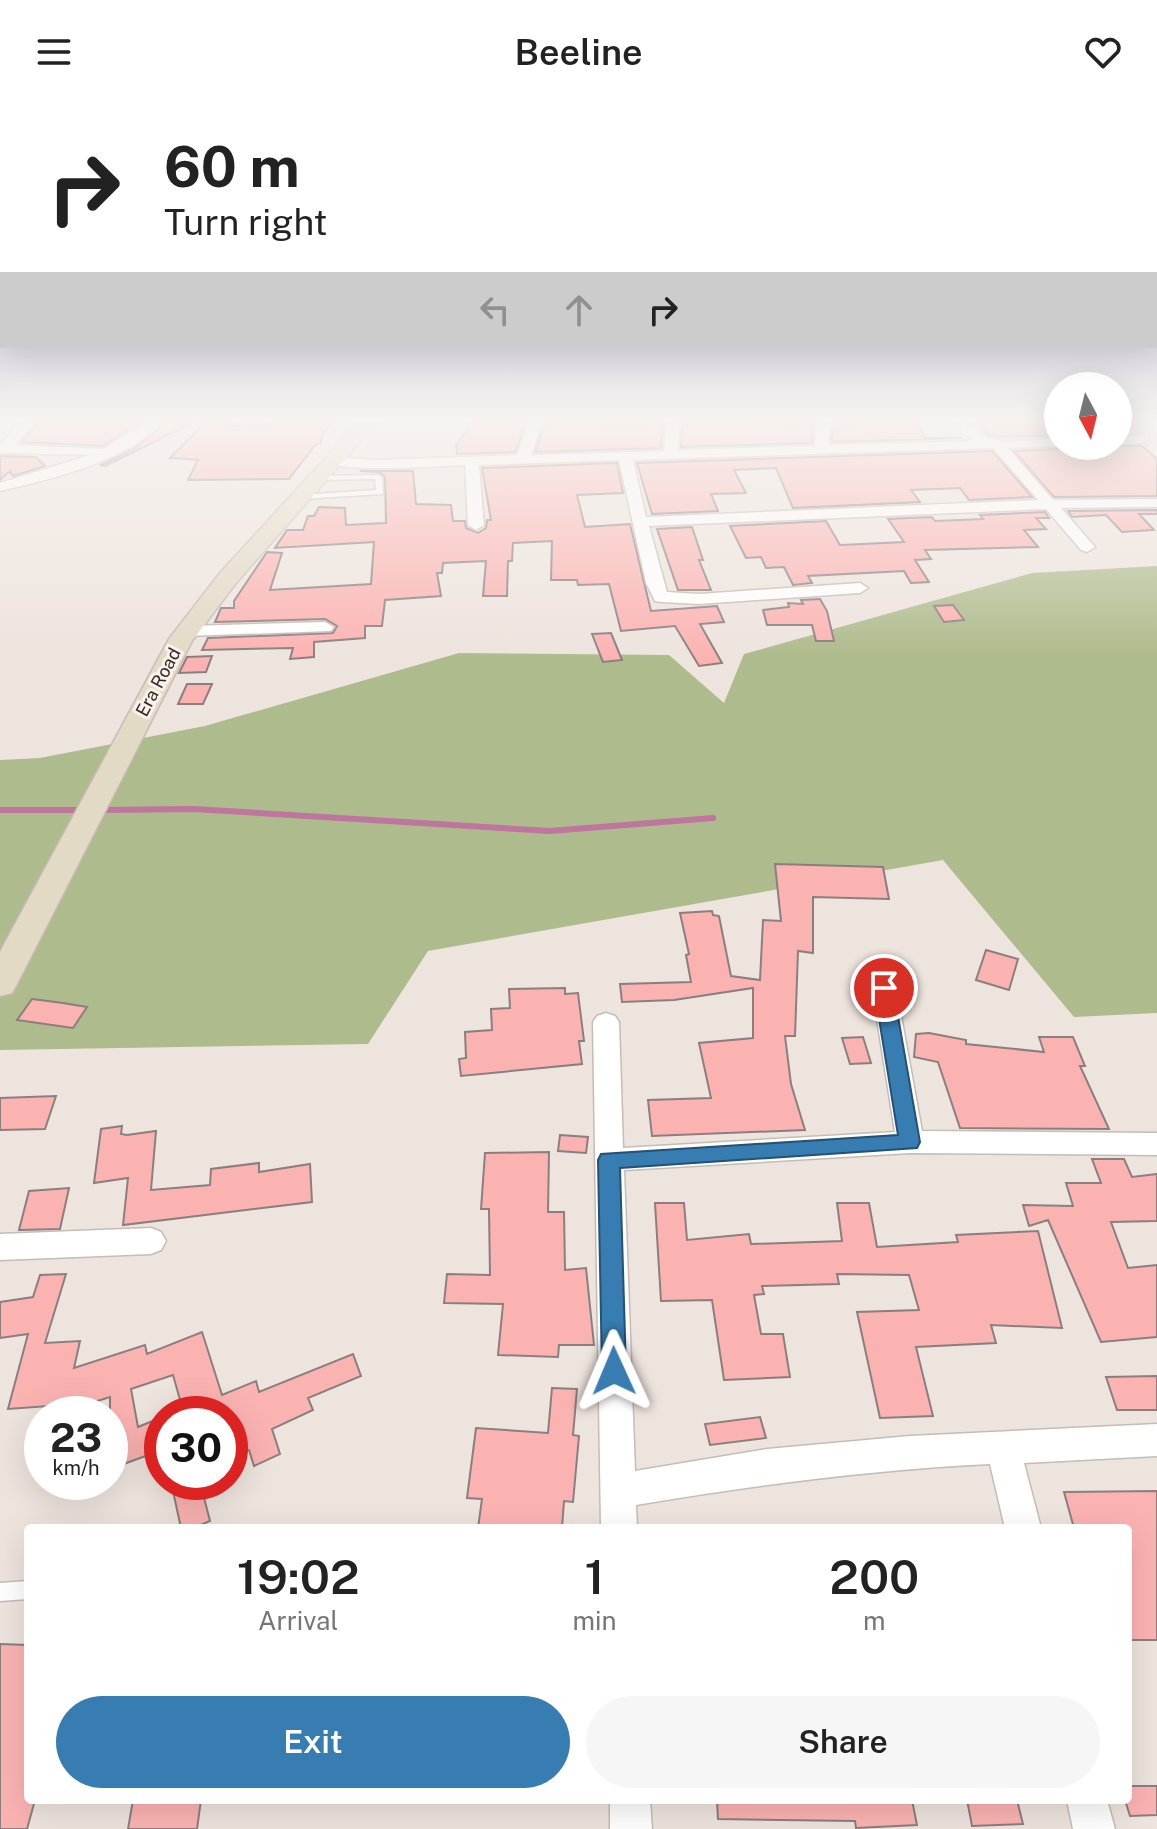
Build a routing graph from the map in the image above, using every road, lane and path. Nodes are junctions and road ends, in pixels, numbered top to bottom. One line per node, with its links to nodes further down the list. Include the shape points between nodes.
1 (287, 498): 14 (main road, via 167,635 123,710)
2 (299, 498): 13 (main road, Era Road)
3 (474, 498): 9 (street)
4 (635, 498): 8 (street)
5 (1046, 498): 7 (street)
6 (1157, 503): 7 (street)
7 (1051, 504): 8 (street); 10 (street)
8 (641, 522): 11 (street, via 661,597)
9 (476, 525)
10 (1087, 547)
11 (860, 588)
12 (325, 627): 13 (street)
13 (187, 631): 14 (main road, Era Road)
14 (85, 806): 15 (main road); 16 (main road, Era Road)
15 (0, 947)
16 (0, 984)
17 (884, 988): 19 (street)
18 (606, 1022): 21 (street)
19 (910, 1142): 20 (street); 21 (street)
20 (1157, 1144)
21 (609, 1160): 26 (street)
22 (151, 1241): 23 (street)
23 (0, 1247)
24 (1157, 1440): 25 (street)
25 (1003, 1447): 26 (street, via 767,1466); 28 (street)
26 (617, 1491): 27 (street)
27 (619, 1524)
28 (1022, 1524)
29 (24, 1590): 30 (lane)
30 (0, 1592)
31 (630, 1804): 33 (street)
32 (1088, 1804): 34 (street)
33 (631, 1829)
34 (1094, 1829)

